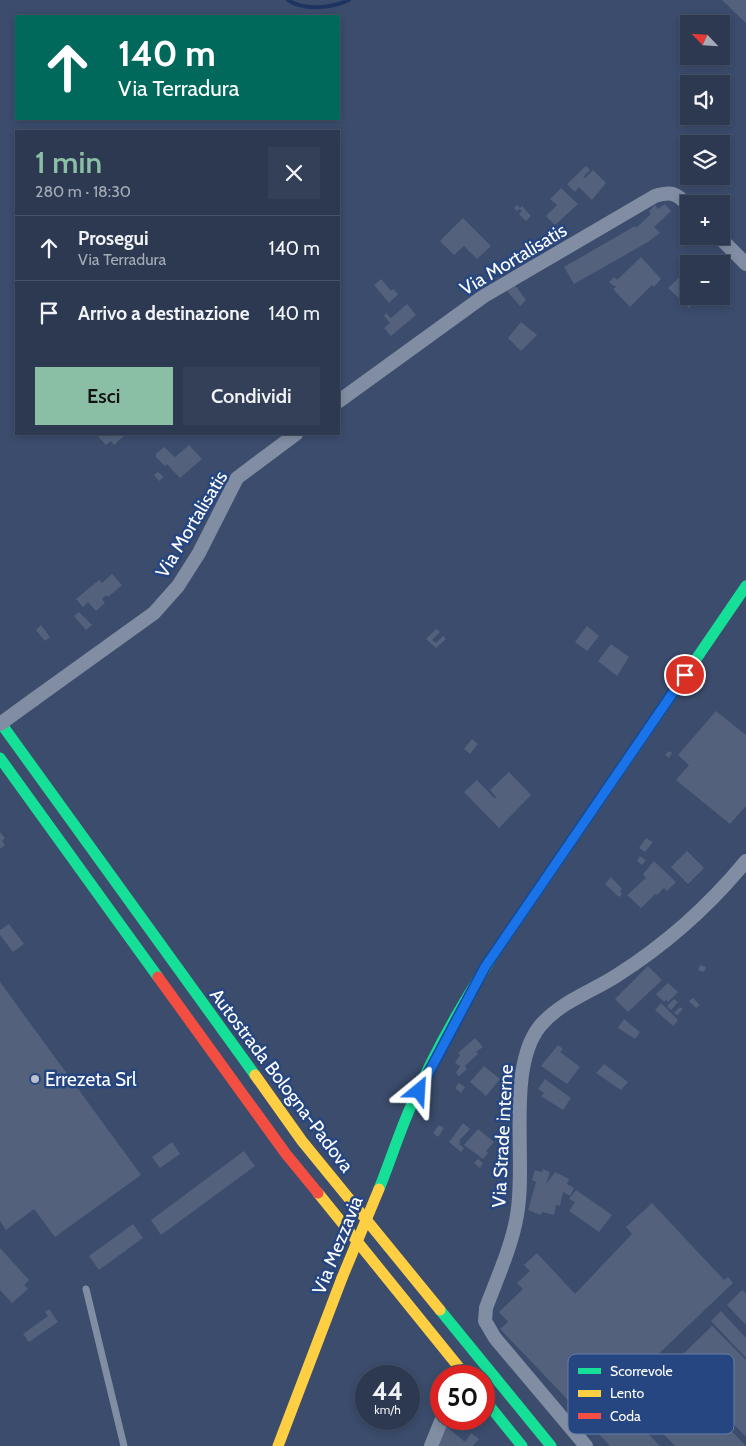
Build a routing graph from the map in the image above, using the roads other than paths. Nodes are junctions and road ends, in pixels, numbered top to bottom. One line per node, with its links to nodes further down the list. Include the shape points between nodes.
1 (680, 197): 4 (street, Via Mortalisatis, via 667,192 655,196 484,296)
2 (727, 245): 3 (street)
3 (746, 264)
4 (340, 400)
5 (295, 435): 7 (street, Via Mortalisatis, bridge, via 237,478 199,553 178,586 154,613)
6 (746, 586): 17 (main road, Via Mezzavia, bridge, via 485,967 451,1027 411,1106)
7 (0, 723): 20 (main road, Autostrada Bologna-Padova, via 302,1141)
8 (0, 758): 11 (main road, Autostrada Bologna-Padova, via 286,1154)
9 (746, 861): 13 (street, Via Strade interne, via 712,900 664,940 616,976 552,1014 540,1026 525,1056 517,1216 486,1308 485,1321 495,1338)
10 (86, 1289): 16 (lane)
11 (457, 1365)
12 (495, 1413): 19 (main road)
13 (568, 1425)
14 (438, 1430): 18 (street)
15 (576, 1434): 21 (street, Via Strade interne)
16 (124, 1446)
17 (278, 1446)
18 (431, 1446)
19 (522, 1446)
20 (551, 1446)
21 (586, 1446)

